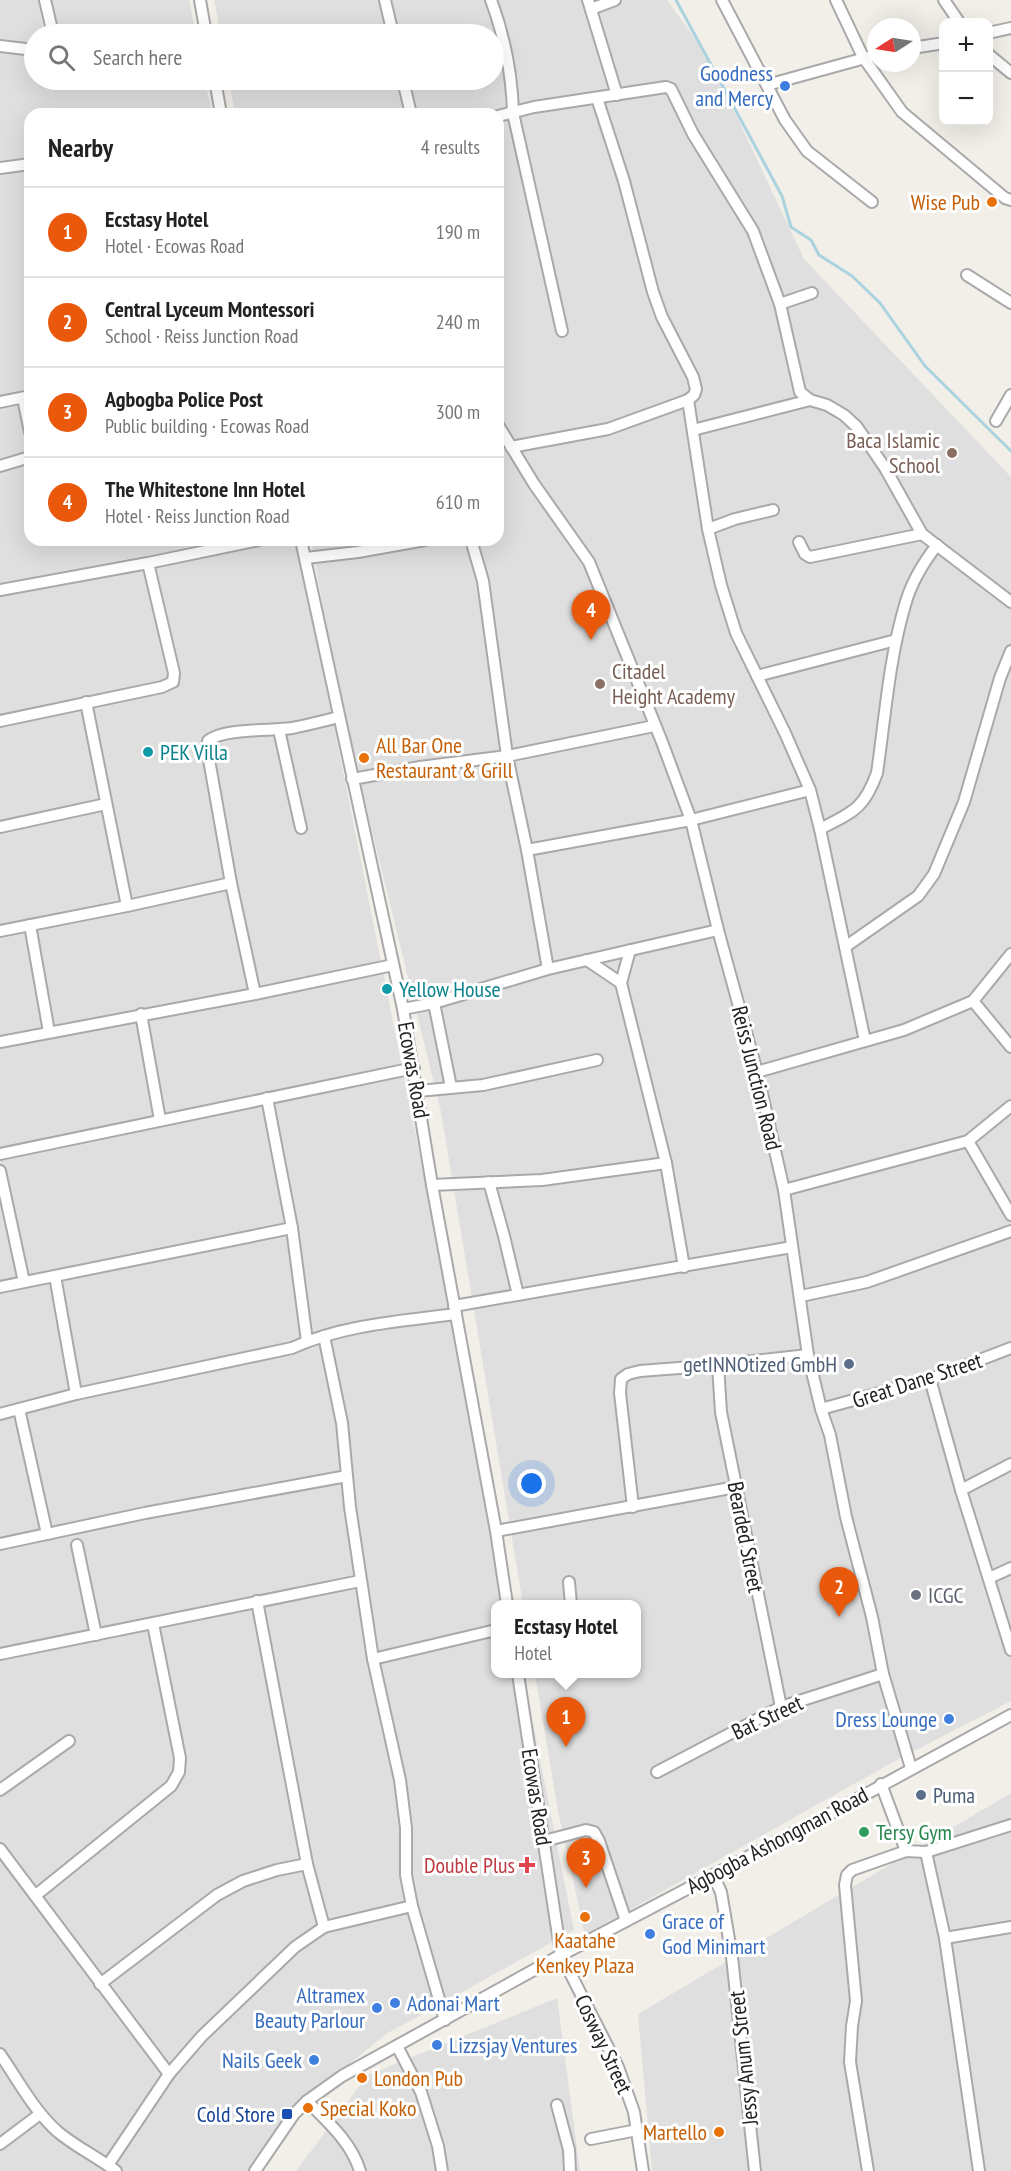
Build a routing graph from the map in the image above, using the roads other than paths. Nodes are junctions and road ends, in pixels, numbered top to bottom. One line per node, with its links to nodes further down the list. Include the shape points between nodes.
1 (45, 0): 11 (street)
2 (200, 0): 12 (street)
3 (385, 0): 13 (street)
4 (491, 0): 14 (street)
5 (615, 0): 9 (street)
6 (723, 0): 26 (street)
7 (836, 0): 23 (street)
8 (944, 0): 10 (street)
9 (590, 4): 29 (street)
10 (956, 18)
11 (51, 24)
12 (204, 24)
13 (391, 24)
14 (499, 24)
15 (1011, 28): 16 (street)
16 (993, 32)
17 (939, 44): 19 (street)
18 (0, 46): 20 (street)
19 (921, 47)
20 (24, 49)
21 (504, 50): 33 (street)
22 (867, 56): 23 (street)
23 (863, 57): 26 (street); 37 (street, via 902,112)
24 (993, 58): 25 (street)
25 (1011, 73)
26 (767, 85): 38 (street, via 807,151)
27 (217, 90): 31 (street)
28 (405, 90): 32 (street)
29 (617, 95): 30 (street); 42 (street, via 666,87 674,92 693,134 753,231)
30 (597, 98): 33 (street); 46 (street, via 653,292 693,377 696,389)
31 (220, 108)
32 (410, 108)
33 (513, 113): 34 (street); 43 (street)
34 (504, 115)
35 (24, 165): 36 (street)
36 (0, 168)
37 (1011, 200)
38 (872, 202)
39 (967, 275): 41 (street)
40 (812, 293): 42 (street)
41 (1011, 303)
42 (780, 304): 47 (street, via 800,392)
43 (562, 331)
44 (1011, 395): 49 (street)
45 (24, 397): 48 (street)
46 (688, 400): 50 (street); 52 (street, via 608,429)
47 (810, 400): 50 (street); 57 (street, via 827,405 857,427)
48 (0, 402)
49 (996, 421)
50 (693, 430): 56 (street)
51 (504, 435): 52 (street, Reiss Junction Road)
52 (511, 447): 74 (street, Reiss Junction Road, via 589,562)
53 (24, 459): 54 (street)
54 (0, 466)
55 (773, 510): 56 (street)
56 (708, 529): 70 (street, via 733,623)
57 (922, 534): 58 (street, via 810,557); 59 (street)
58 (799, 542)
59 (937, 545): 67 (street); 68 (street, via 912,587)
60 (230, 546): 65 (street)
61 (303, 546): 64 (street, Ecowas Road)
62 (393, 546): 64 (street)
63 (473, 546): 76 (street, via 483,581)
64 (306, 558): 72 (street, Ecowas Road)
65 (148, 563): 66 (street); 71 (street, via 173,682)
66 (0, 590)
67 (1011, 602)
68 (896, 640): 70 (street); 83 (street, via 877,773 870,792 858,809)
69 (1011, 651): 90 (street, via 964,802 934,874 918,896)
70 (757, 676): 78 (street)
71 (86, 702): 73 (street); 79 (street)
72 (339, 717): 75 (street); 77 (street, Ecowas Road)
73 (0, 721)
74 (654, 726): 76 (street); 80 (street, Reiss Junction Road)
75 (279, 730): 82 (street); 85 (street, via 230,733 208,741)
76 (507, 756): 77 (street); 84 (street)
77 (352, 779): 94 (street, Ecowas Road)
78 (810, 790): 80 (street); 83 (street)
79 (106, 804): 81 (street); 86 (street)
80 (691, 820): 84 (street); 88 (street, Reiss Junction Road)
81 (0, 827)
82 (301, 828)
83 (820, 829): 90 (street)
84 (527, 850): 95 (street)
85 (231, 883): 86 (street); 97 (street)
86 (127, 906): 87 (street)
87 (30, 925): 89 (street); 102 (street)
88 (718, 930): 91 (street); 108 (street, Reiss Junction Road)
89 (0, 931)
90 (845, 946): 103 (street)
91 (630, 950): 93 (street); 96 (street)
92 (1011, 954): 98 (street)
93 (587, 960): 95 (street); 96 (street)
94 (393, 964): 97 (street); 100 (street, Ecowas Road)
95 (548, 969): 99 (street)
96 (621, 983): 116 (street)
97 (255, 994): 101 (street)
98 (973, 1001): 103 (street, via 904,1030); 105 (street)
99 (434, 1003): 100 (street); 109 (street)
100 (403, 1009): 107 (street, Ecowas Road)
101 (141, 1014): 102 (street); 113 (street)
102 (49, 1032): 104 (street)
103 (865, 1041): 108 (street)
104 (0, 1042)
105 (1011, 1047)
106 (597, 1060): 109 (street, via 483,1085)
107 (414, 1068): 110 (street, Ecowas Road); 111 (street)
108 (757, 1072): 120 (street, Reiss Junction Road)
109 (451, 1087): 110 (street)
110 (418, 1092): 119 (street, Ecowas Road)
111 (267, 1098): 113 (street); 122 (street)
112 (1011, 1106): 114 (street)
113 (160, 1120): 115 (street)
114 (968, 1141): 120 (street); 121 (street)
115 (0, 1154)
116 (666, 1164): 118 (street, via 542,1180); 125 (street)
117 (0, 1171): 127 (street)
118 (489, 1182): 119 (street); 129 (street)
119 (432, 1185): 131 (street, Ecowas Road)
120 (784, 1190): 124 (street, Reiss Junction Road)
121 (1011, 1215)
122 (292, 1228): 126 (street); 133 (street)
123 (1011, 1232): 130 (street, via 867,1282)
124 (792, 1247): 125 (street); 130 (street, Reiss Junction Road)
125 (684, 1267): 129 (street)
126 (55, 1276): 127 (street); 138 (street)
127 (24, 1282): 128 (street)
128 (0, 1287)
129 (518, 1295): 131 (street)
130 (801, 1296): 135 (street, Reiss Junction Road)
131 (455, 1310): 132 (street); 147 (street, Ecowas Road)
132 (324, 1335): 133 (street); 143 (street, via 342,1423)
133 (307, 1341): 138 (street, via 292,1348)
134 (1011, 1348): 137 (street, Great Dane Street)
135 (808, 1354): 136 (street); 140 (street, Reiss Junction Road)
136 (718, 1365): 144 (street, Bearded Street, via 719,1397); 146 (street, via 640,1371 621,1379)
137 (930, 1379): 140 (street, Great Dane Street); 145 (street)
138 (76, 1394): 139 (street)
139 (19, 1409): 141 (street); 148 (street)
140 (821, 1409): 164 (street, Reiss Junction Road)
141 (0, 1414)
142 (1011, 1464): 145 (street)
143 (347, 1476): 148 (street); 153 (street)
144 (736, 1487): 146 (street); 166 (street, Bearded Street)
145 (961, 1490): 152 (street)
146 (633, 1507): 147 (street)
147 (496, 1531): 155 (street, Ecowas Road)
148 (47, 1534): 149 (street)
149 (0, 1544)
150 (76, 1545): 160 (street)
151 (1011, 1568): 152 (street)
152 (989, 1578): 161 (street)
153 (360, 1581): 157 (street); 163 (street)
154 (569, 1582): 156 (street)
155 (506, 1600)
156 (571, 1600)
157 (257, 1601): 158 (street); 178 (street)
158 (153, 1624): 160 (street); 180 (street, via 180,1758 179,1772 171,1785)
159 (491, 1631): 163 (street)
160 (96, 1635): 162 (street)
161 (1011, 1650)
162 (0, 1654)
163 (373, 1659): 181 (street, via 400,1780 406,1875)
164 (883, 1674): 166 (street, Bat Street); 169 (street, Reiss Junction Road)
165 (519, 1678): 174 (street, Ecowas Road)
166 (781, 1707): 170 (street, Bat Street)
167 (1011, 1715): 169 (street, Agbogba Ashongman Road)
168 (69, 1741): 172 (street)
169 (911, 1768): 171 (street, Agbogba Ashongman Road)
170 (657, 1772)
171 (882, 1784): 176 (street); 179 (street, Agbogba Ashongman Road)
172 (0, 1790)
173 (1011, 1825): 177 (street)
174 (544, 1841): 182 (street, via 586,1830 594,1832); 186 (street, Ecowas Road)
175 (0, 1849): 180 (street)
176 (906, 1851): 177 (street); 205 (street, via 852,1870 845,1885 856,2001 850,2062)
177 (926, 1852): 185 (street)
178 (307, 1864): 183 (street); 187 (street, via 243,1881 217,1895)
179 (714, 1875): 182 (street, Agbogba Ashongman Road); 204 (street, Jessy Anum Street, via 721,1892 732,1957)
180 (36, 1895): 187 (street)
181 (412, 1906): 183 (street); 188 (street)
182 (626, 1921): 186 (street, Agbogba Ashongman Road)
183 (324, 1927): 191 (street, via 295,1947 202,2036)
184 (1011, 1927): 185 (street)
185 (945, 1938): 206 (street)
186 (561, 1956): 188 (street, Agbogba Ashongman Road); 195 (street, Cosway Street, via 618,2067)
187 (100, 1984): 191 (street)
188 (445, 2020): 189 (street, Agbogba Ashongman Road)
189 (397, 2046): 192 (street, Agbogba Ashongman Road, via 342,2076); 201 (street, via 422,2092)
190 (0, 2054): 194 (street)
191 (169, 2074): 198 (street)
192 (307, 2101): 199 (street, Agbogba Ashongman Road); 200 (street, via 342,2136)
193 (558, 2104): 202 (street)
194 (40, 2114): 197 (street); 198 (street, via 79,2148)
195 (637, 2130): 196 (street); 203 (street, Cosway Street)
196 (591, 2139)
197 (0, 2144)
198 (112, 2168)
199 (255, 2171)
200 (360, 2171)
201 (442, 2171)
202 (570, 2171)
203 (643, 2171)
204 (755, 2171)
205 (868, 2171)
206 (979, 2171)

